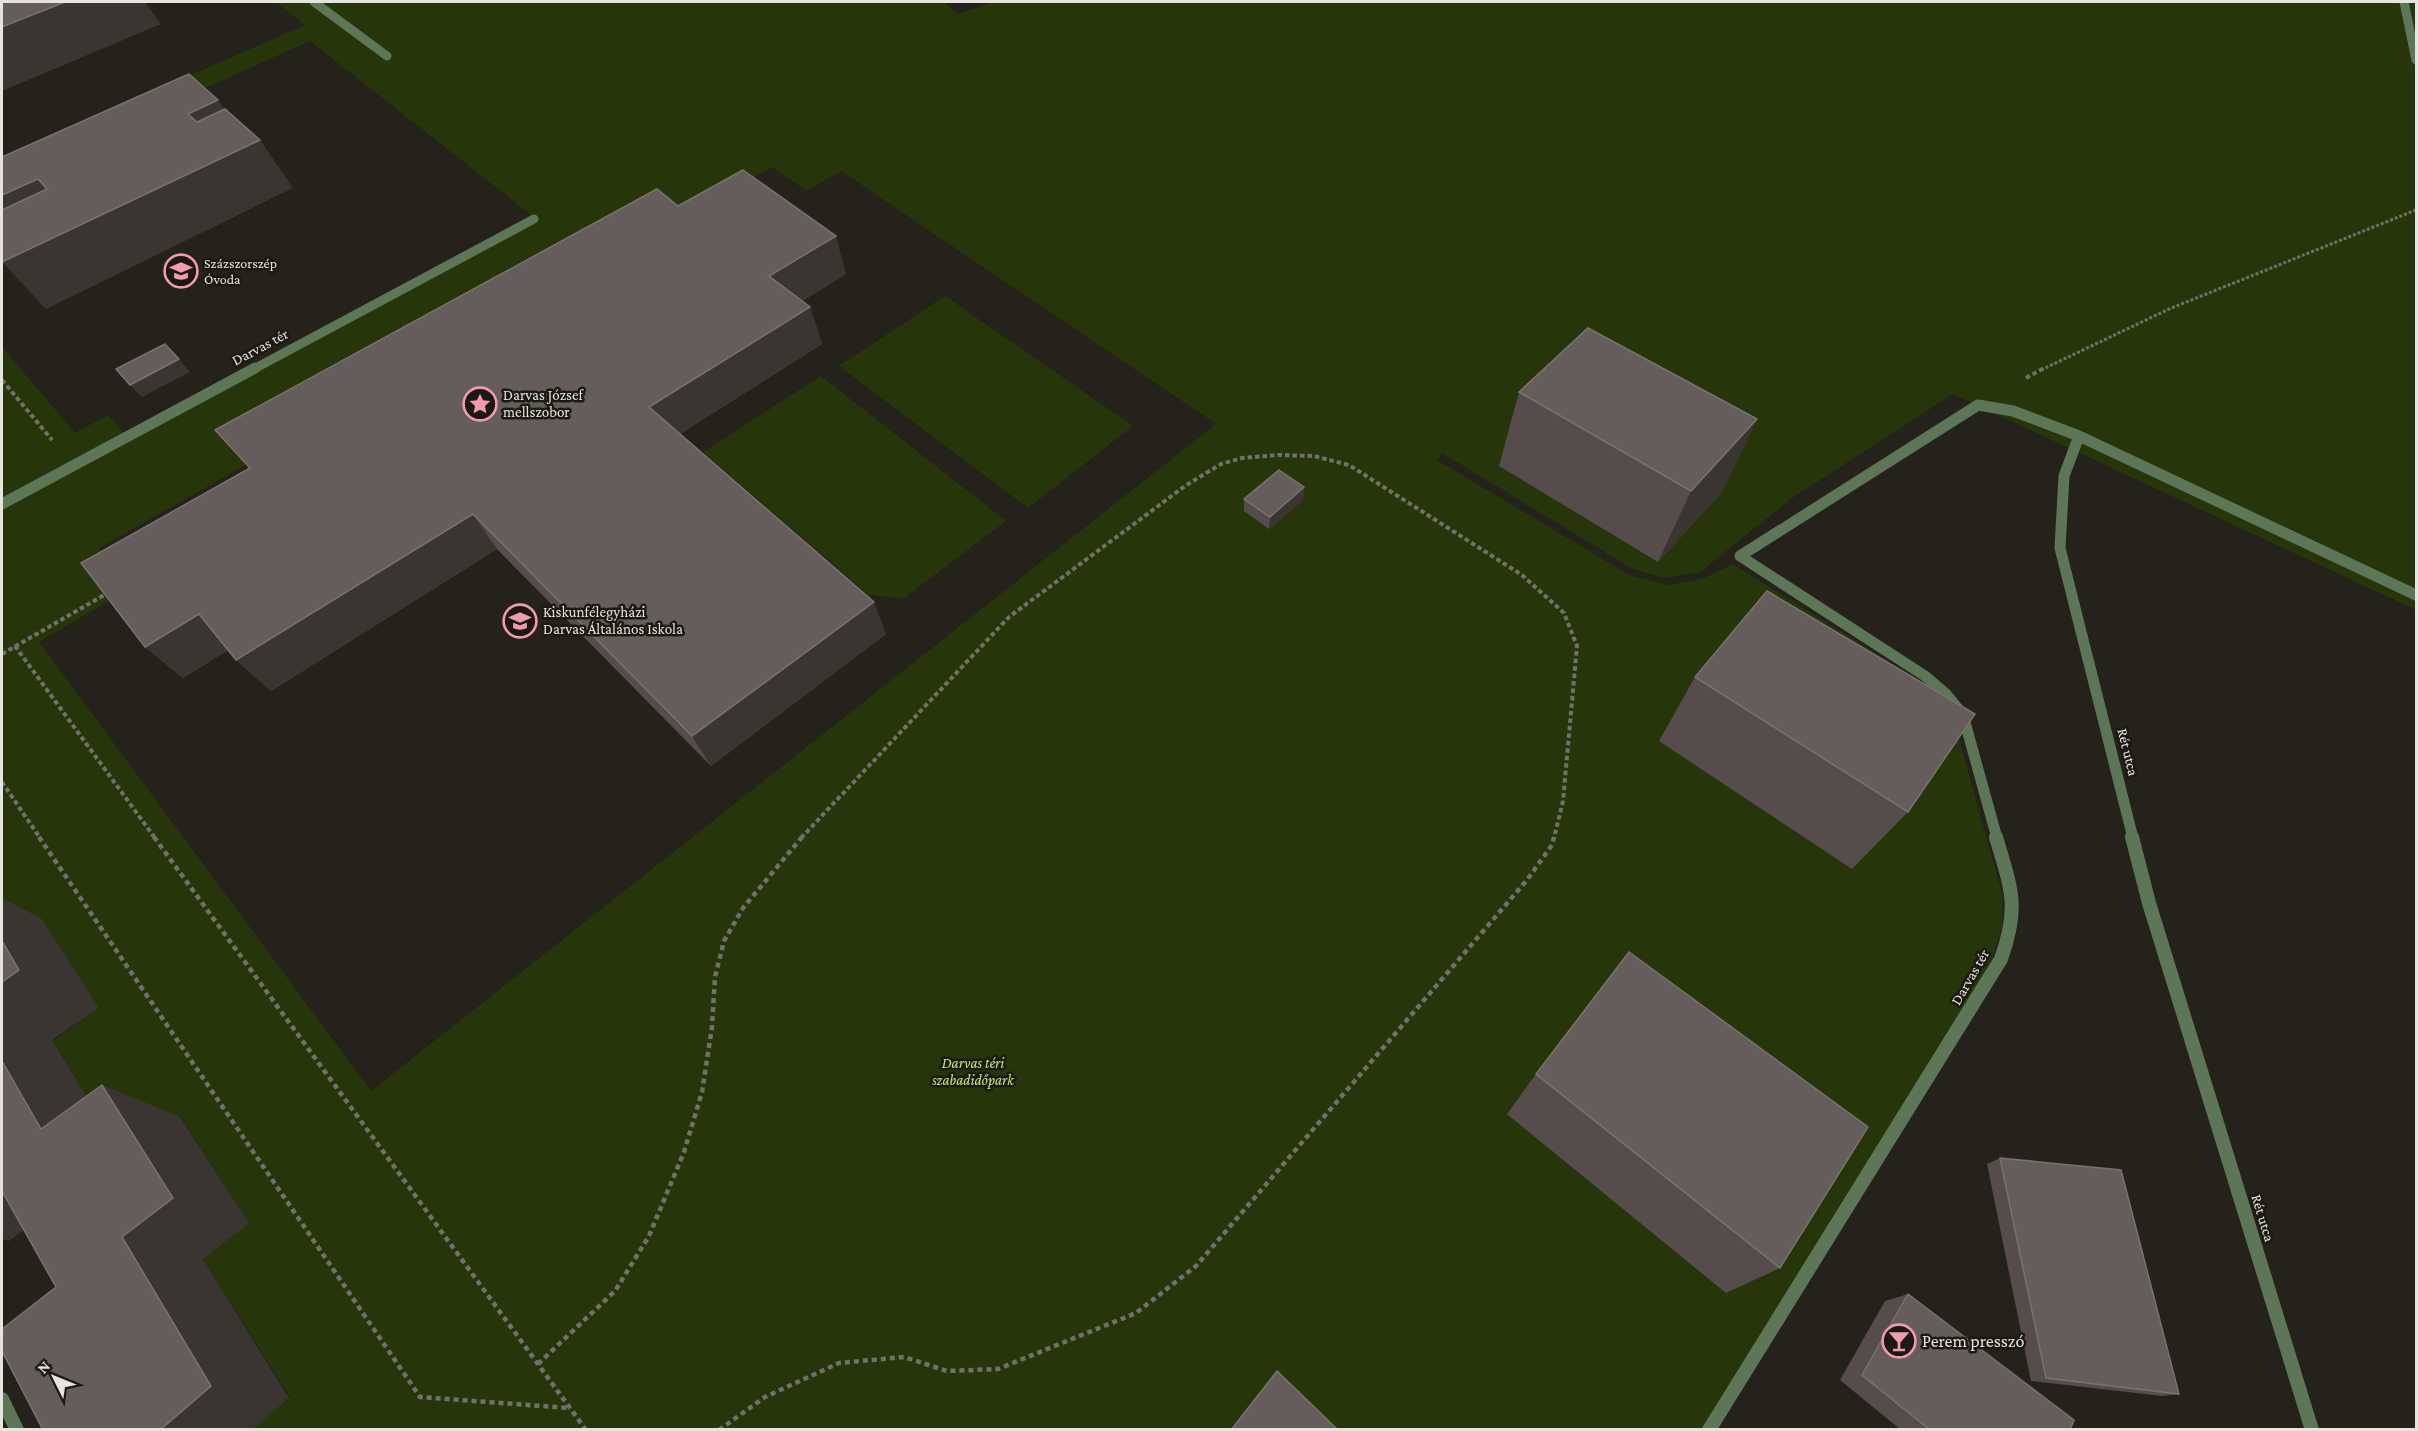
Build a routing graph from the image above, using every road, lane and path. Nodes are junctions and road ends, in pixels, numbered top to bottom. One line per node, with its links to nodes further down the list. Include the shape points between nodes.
1 (314, 2): 3 (street)
2 (2404, 2): 4 (street)
3 (387, 56)
4 (2416, 60)
5 (2416, 210): 8 (path, via 2068,355)
6 (534, 219): 10 (street, Darvas tér)
7 (2, 380): 10 (path)
8 (1978, 405): 9 (street, via 2013,411); 23 (street, Darvas tér, via 1740,556 1946,694 1963,716 2013,898 2011,930 2001,959)
9 (2079, 436): 13 (street); 24 (street, Rét utca, via 2070,452 2061,493 2060,548 2149,903)
10 (74, 465): 11 (street, Darvas tér)
11 (2, 504)
12 (105, 594): 14 (path)
13 (2416, 594)
14 (15, 646): 15 (path); 17 (path)
15 (2, 654)
16 (2, 782): 19 (path, via 420,1397)
17 (538, 1364): 19 (path); 22 (path, via 615,1291 649,1236 684,1152 699,1102 712,1027 715,977 724,941 743,908 800,838 1009,616 1175,493 1221,464 1242,458 1314,456 1349,465 1522,575 1564,613 1577,646 1563,801 1552,845 1527,880 1196,1266 1136,1312 998,1369 947,1371 904,1357 839,1363 765,1397)
18 (2, 1399): 20 (street)
19 (570, 1408): 21 (path)
20 (17, 1430)
21 (586, 1430)
22 (719, 1430)
23 (1709, 1430)
24 (2312, 1430)

